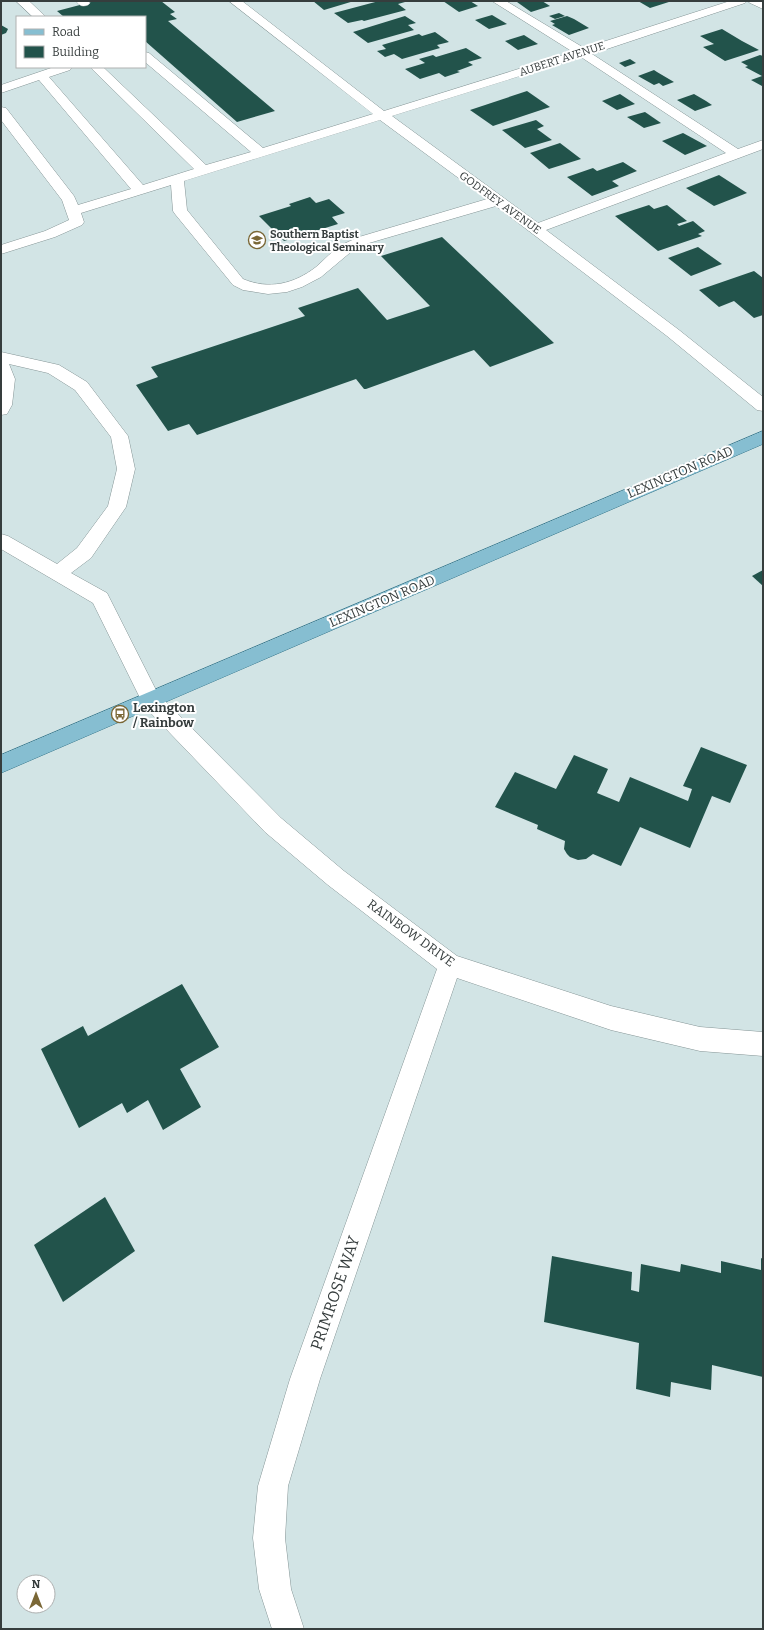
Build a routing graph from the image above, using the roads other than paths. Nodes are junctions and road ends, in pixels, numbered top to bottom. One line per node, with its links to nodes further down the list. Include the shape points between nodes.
1 (22, 1): 7 (street)
2 (235, 1): 15 (street, GODFREY AVENUE)
3 (498, 1): 8 (street)
4 (741, 1): 8 (street, AUBERT AVENUE)
5 (754, 1): 6 (street)
6 (763, 6)
7 (39, 16)
8 (583, 53): 15 (street, AUBERT AVENUE); 18 (street)
9 (146, 57): 17 (street)
10 (63, 68): 12 (street)
11 (97, 68): 19 (street)
12 (42, 76): 13 (street); 21 (street)
13 (1, 89)
14 (1, 111): 23 (street, via 69,199)
15 (382, 116): 17 (street, AUBERT AVENUE); 22 (street, GODFREY AVENUE)
16 (763, 144): 18 (street)
17 (261, 153): 19 (street, AUBERT AVENUE)
18 (737, 154): 24 (street)
19 (204, 171): 20 (street, AUBERT AVENUE)
20 (177, 179): 21 (street, AUBERT AVENUE); 22 (street, via 180,211 238,282 250,288 277,290 298,284 347,248 364,240)
21 (140, 190): 23 (street, AUBERT AVENUE)
22 (497, 201): 24 (street, GODFREY AVENUE)
23 (73, 211): 25 (street, via 77,222)
24 (535, 228): 28 (street, GODFREY AVENUE, via 673,333)
25 (1, 250)
26 (1, 357): 32 (street, via 53,369 81,386 119,436 126,469 117,508 84,553)
27 (1, 363): 29 (street, via 7,379)
28 (763, 406)
29 (1, 410)
30 (763, 437): 33 (main road, LEXINGTON ROAD)
31 (1, 541): 32 (street, RAINBOW DRIVE)
32 (57, 574): 33 (street, RAINBOW DRIVE, via 100,598)
33 (151, 700): 34 (main road, LEXINGTON ROAD); 35 (street, RAINBOW DRIVE, via 273,825 336,878)
34 (1, 764)
35 (450, 965): 36 (street, RAINBOW DRIVE, via 611,1018 700,1039); 37 (street, PRIMROSE WAY, via 305,1379 273,1486 269,1538 275,1589)
36 (763, 1044)
37 (288, 1629)

